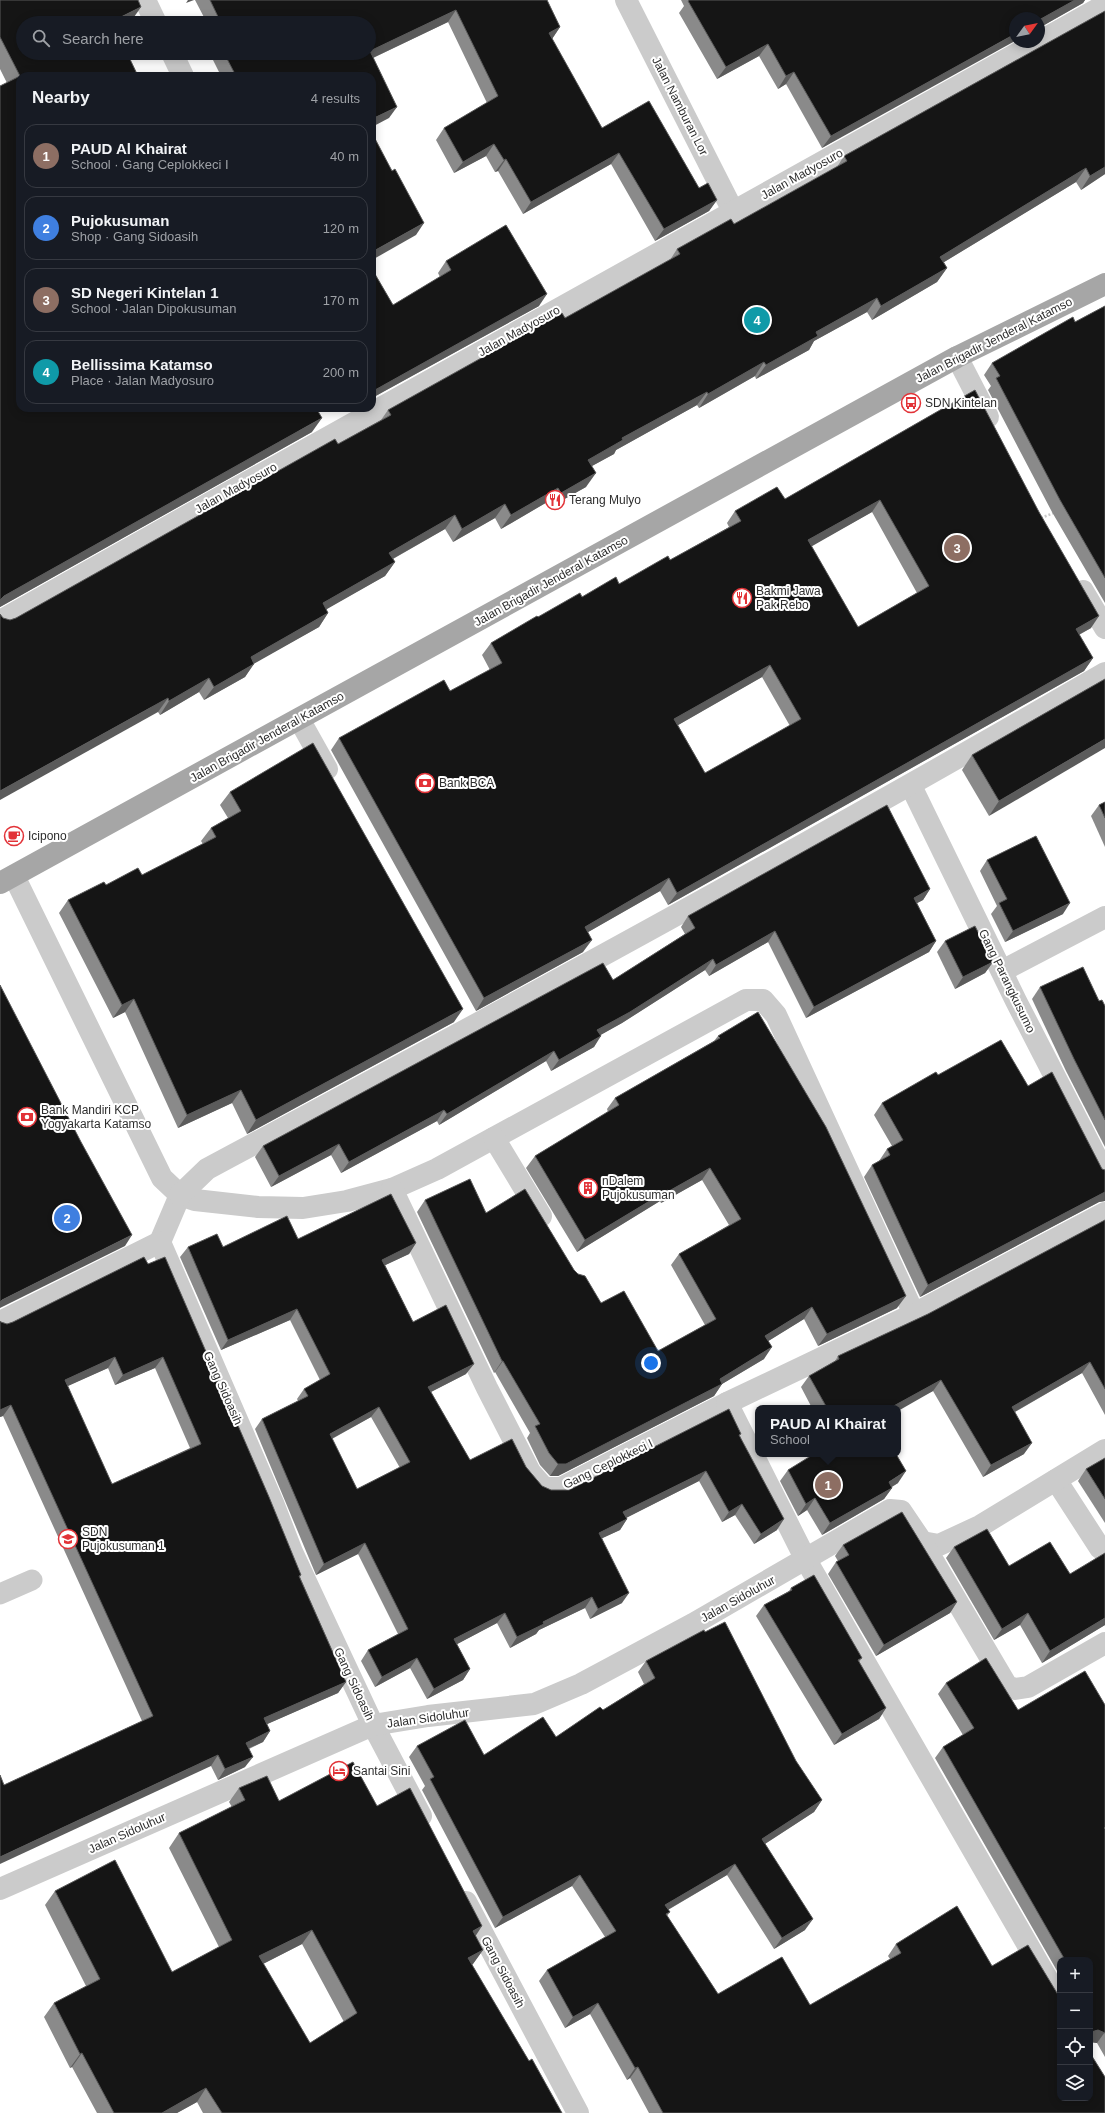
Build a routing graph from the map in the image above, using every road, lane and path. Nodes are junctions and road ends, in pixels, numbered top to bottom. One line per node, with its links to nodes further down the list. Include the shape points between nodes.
1 (145, 0): 4 (street)
2 (626, 0): 9 (street, Jalan Namburan Lor)
3 (1105, 5): 5 (street, Jalan Madyosuro)
4 (153, 16)
5 (1045, 39)
6 (1028, 48): 9 (street, Jalan Madyosuro)
7 (175, 60): 8 (street)
8 (181, 72)
9 (734, 213): 12 (street, Jalan Madyosuro)
10 (1105, 284): 11 (main road, Jalan Brigadir Jenderal Katamso)
11 (957, 357): 14 (street); 21 (main road, Jalan Brigadir Jenderal Katamso)
12 (376, 402)
13 (354, 414): 18 (street, Jalan Madyosuro)
14 (997, 434)
15 (1062, 510): 16 (path)
16 (1041, 518)
17 (1073, 573): 19 (street)
18 (0, 621)
19 (1105, 628)
20 (1105, 673): 22 (street)
21 (299, 719): 23 (street); 24 (main road, Jalan Brigadir Jenderal Katamso)
22 (911, 786): 26 (street, Gang Parangkusumo); 28 (street)
23 (338, 788)
24 (7, 879): 32 (street, via 162,1178)
25 (1105, 917): 26 (street)
26 (1002, 971): 30 (street, Gang Parangkusumo)
27 (460, 1008): 28 (street)
28 (471, 1028): 32 (street, via 207,1169)
29 (494, 1138): 31 (street, via 437,1169); 34 (street); 36 (street, via 746,1000 763,1000 776,1015)
30 (1105, 1174)
31 (392, 1189): 32 (street, via 347,1201 303,1208 258,1207 195,1200); 38 (street, Gang Ceplokkeci I, via 490,1395 530,1472 544,1488 561,1488)
32 (180, 1195): 35 (street)
33 (1105, 1212): 36 (street, Gang Ceplokkeci I)
34 (552, 1234)
35 (160, 1242): 37 (street); 47 (street, Gang Sidoasih, via 274,1503 292,1552)
36 (914, 1314): 38 (street, Gang Ceplokkeci I)
37 (0, 1322)
38 (727, 1403): 43 (street)
39 (1105, 1450): 40 (street)
40 (1056, 1480): 41 (street, via 980,1526 939,1545); 42 (street)
41 (922, 1542): 43 (street, Jalan Sidoluhur, via 901,1511 890,1510); 46 (street, via 1007,1686 1014,1689 1028,1687)
42 (1105, 1552)
43 (806, 1560): 47 (street, Jalan Sidoluhur, via 581,1684 534,1704); 51 (street)
44 (32, 1580): 45 (lane)
45 (0, 1594)
46 (1105, 1643)
47 (373, 1725): 48 (street, Gang Sidoasih); 50 (street, Jalan Sidoluhur)
48 (429, 1831)
49 (459, 1887): 52 (street, Gang Sidoasih)
50 (0, 1889)
51 (1057, 1996)
52 (578, 2113)

